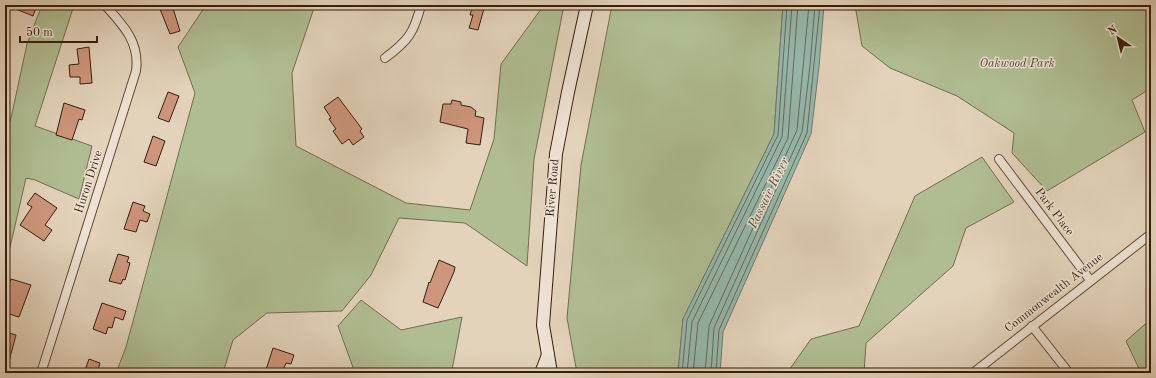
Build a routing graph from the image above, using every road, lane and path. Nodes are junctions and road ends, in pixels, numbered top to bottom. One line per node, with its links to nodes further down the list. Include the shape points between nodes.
1 (105, 5): 10 (street, Huron Drive, via 132,37 138,61)
2 (422, 5): 4 (street, via 415,28 401,47)
3 (588, 5): 9 (main road, River Road, via 556,154 543,325)
4 (384, 58)
5 (999, 159): 7 (street, Park Place)
6 (1151, 234): 7 (street, Commonwealth Avenue)
7 (1090, 280): 8 (street, Commonwealth Avenue)
8 (1032, 326): 13 (street, Commonwealth Avenue); 14 (street)
9 (548, 355): 11 (main road); 12 (main road, River Road)
10 (41, 373)
11 (541, 373)
12 (551, 373)
13 (973, 373)
14 (1068, 373)

